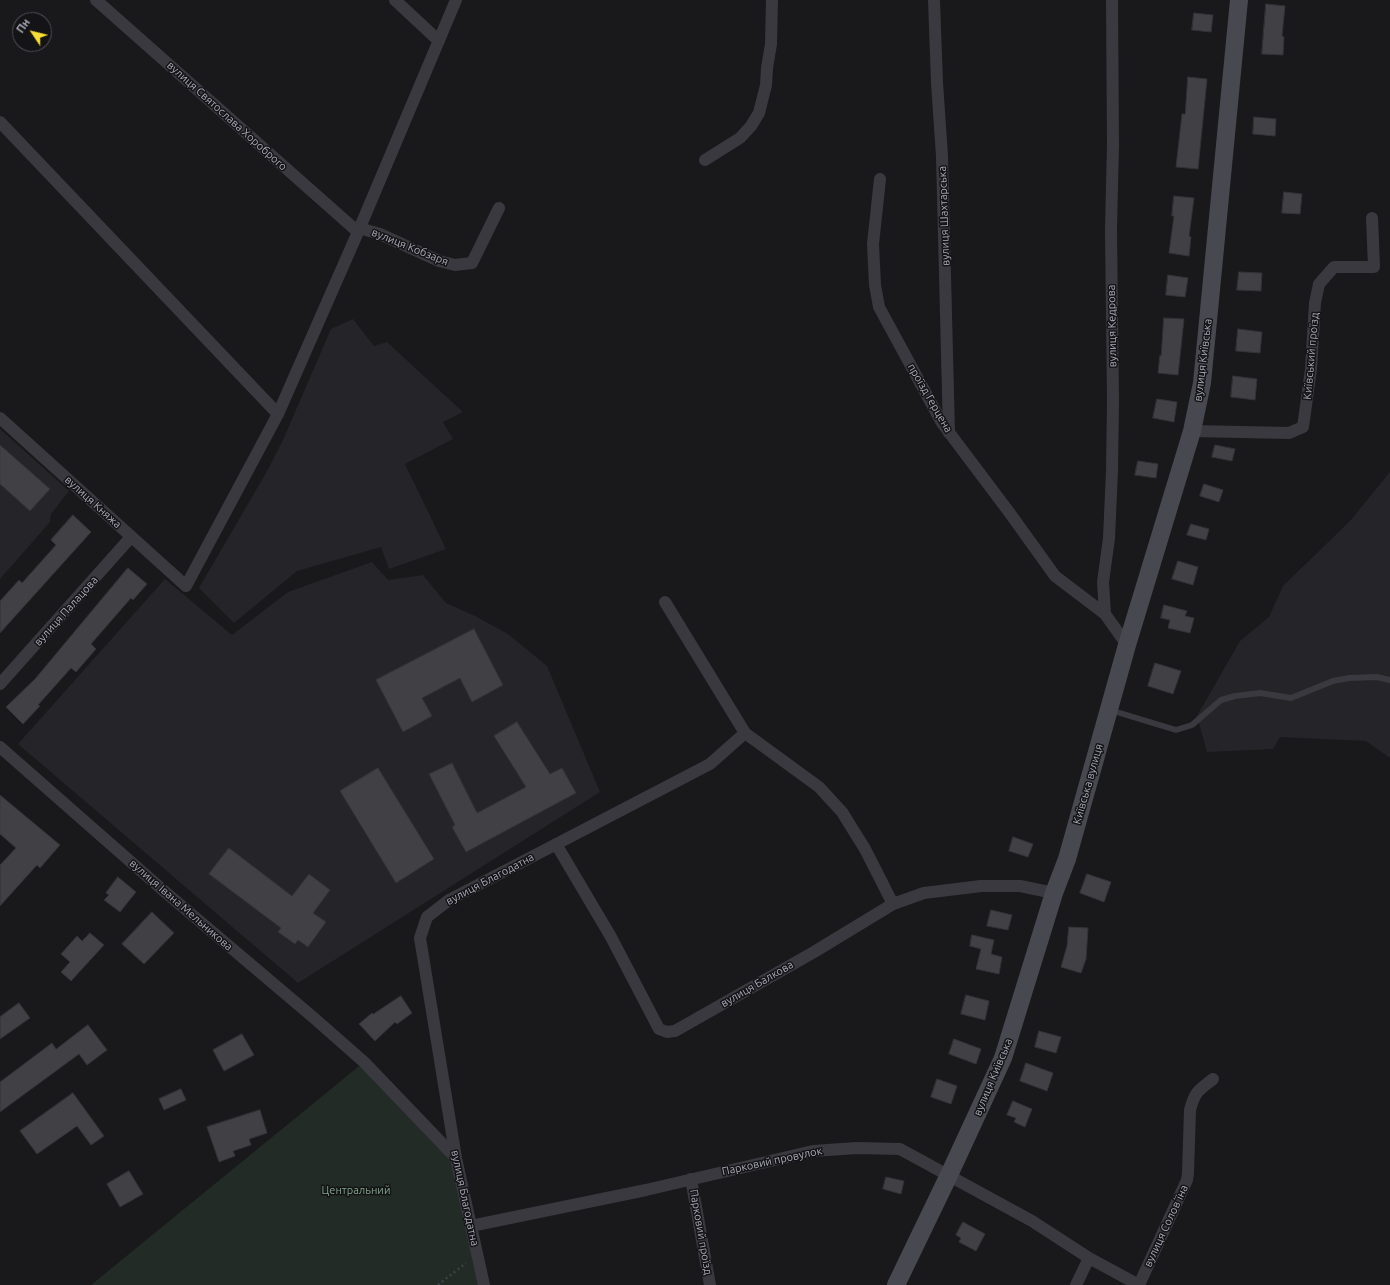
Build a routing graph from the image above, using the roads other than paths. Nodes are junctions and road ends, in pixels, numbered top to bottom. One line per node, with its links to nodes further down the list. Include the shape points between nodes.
1 (96, 0): 14 (street, вулиця Святослава Хороброго)
2 (395, 0): 8 (street)
3 (456, 0): 8 (street)
4 (772, 0): 10 (street, via 771,44 766,85 759,113 740,138)
5 (934, 0): 18 (street, вулиця Шахтарська, via 942,163)
6 (1112, 0): 21 (street, вулиця Кедрова, via 1113,400 1112,471 1103,582)
7 (1239, 0): 17 (main road, вулиця Київська, via 1202,383)
8 (439, 41): 14 (street)
9 (0, 122): 15 (street)
10 (705, 160)
11 (880, 179): 18 (street, проїзд Герцена, via 873,244 874,285 879,307)
12 (499, 208): 14 (street, вулиця Кобзаря, via 472,263 455,265 439,261 380,234)
13 (1372, 218): 17 (street, Київський проїзд, via 1374,267 1334,267 1319,284 1303,427 1289,433)
14 (358, 230): 15 (street)
15 (278, 414): 19 (street, вулиця Княжа, via 186,586)
16 (0, 418): 19 (street, вулиця Княжа)
17 (1192, 430): 22 (main road, вулиця Київська)
18 (949, 433): 21 (street, проїзд Герцена, via 1055,576)
19 (131, 537): 24 (street, вулиця Палацова)
20 (666, 602): 26 (street)
21 (1105, 614): 22 (street)
22 (1127, 645): 25 (main road, вулиця Київська)
23 (1390, 680): 25 (lane, via 1370,677 1349,678 1333,681 1291,698 1260,693 1235,696 1221,700 1192,725 1176,730)
24 (0, 684)
25 (1110, 710): 29 (main road, Київська вулиця)
26 (745, 733): 28 (street, вулиця Благодатна, via 710,764); 31 (street, via 819,787 842,812 865,849)
27 (0, 747): 33 (street, вулиця Івана Мельникова, via 364,1062)
28 (556, 844): 31 (street, вулиця Балкова, via 611,937 659,1029 667,1032 675,1031); 33 (street, вулиця Благодатна, via 449,900 427,917 420,938)
29 (1067, 859): 30 (main road, вулиця Київська)
30 (1054, 894): 31 (street, вулиця Балкова, via 1020,886 981,886 924,893); 34 (main road, вулиця Київська, via 1003,1058)
31 (893, 904)
32 (1213, 1079): 42 (street, вулиця Соловʼїна, via 1196,1092 1192,1100 1187,1180)
33 (456, 1158): 36 (street, вулиця Благодатна)
34 (949, 1175): 35 (street, Парковий провулок, via 900,1149 857,1148 813,1151); 37 (street, Парковий провулок, via 1032,1221); 40 (main road, вулиця Київська)
35 (691, 1179): 36 (street, Парковий провулок); 39 (street, Парковий проїзд)
36 (471, 1226): 38 (street, вулиця Благодатна)
37 (1089, 1258): 41 (street); 42 (street, Парковий провулок)
38 (484, 1285)
39 (710, 1285)
40 (896, 1285)
41 (1076, 1285)
42 (1139, 1285)

